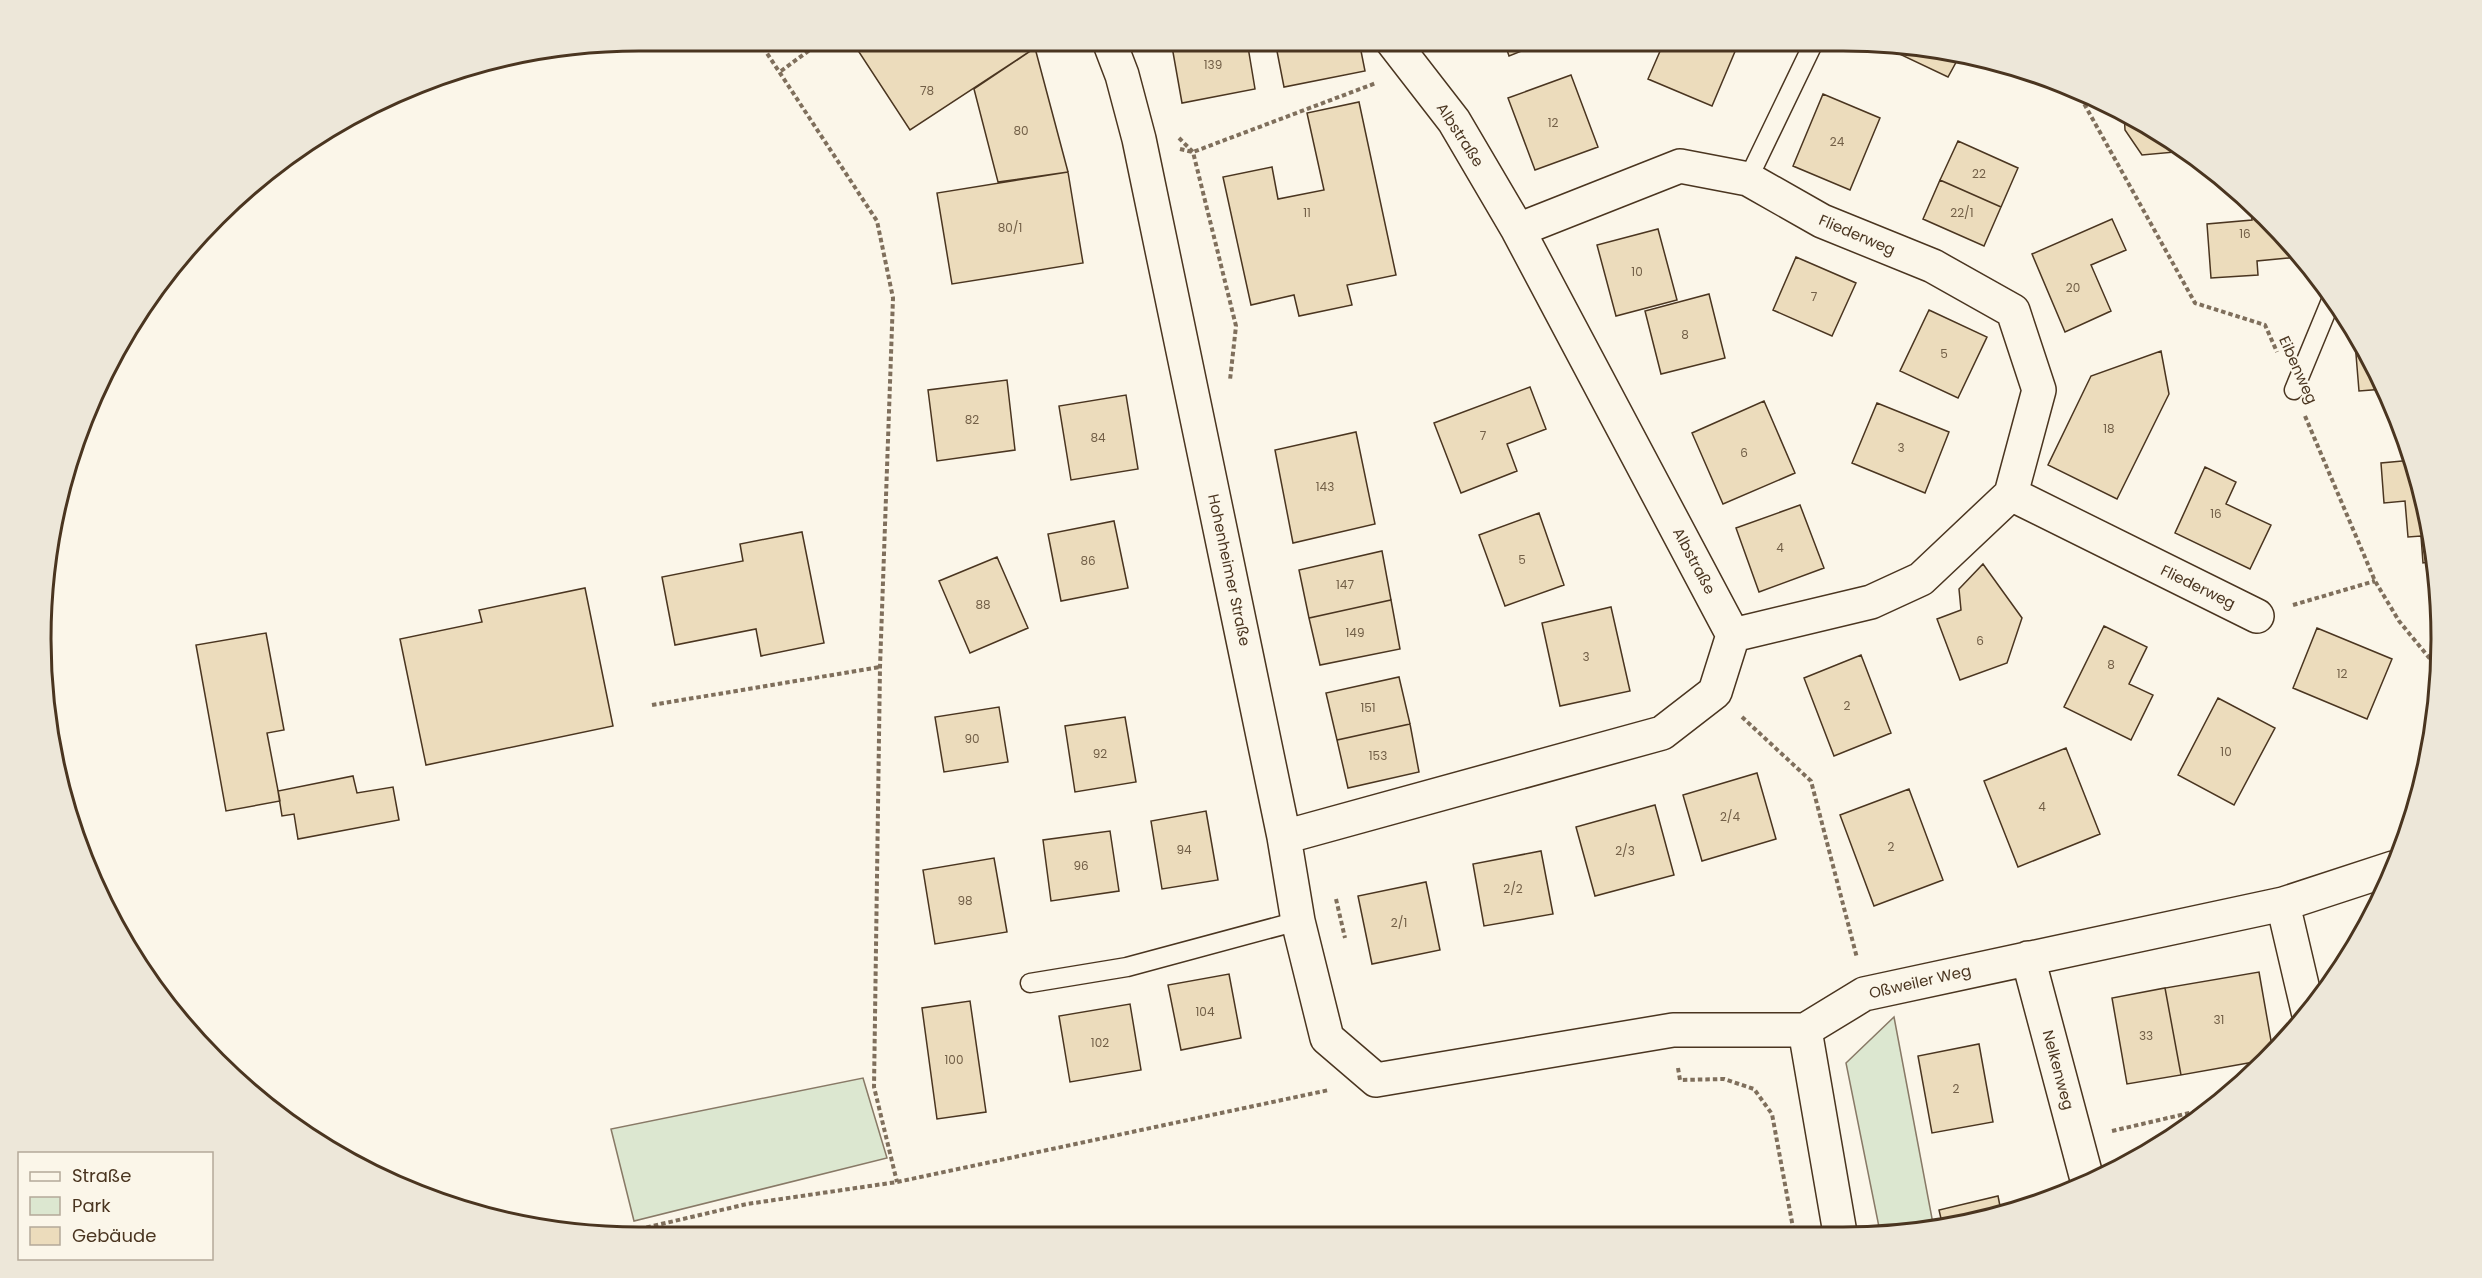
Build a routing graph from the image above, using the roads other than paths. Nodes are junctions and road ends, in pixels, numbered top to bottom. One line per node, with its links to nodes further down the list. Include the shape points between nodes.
1 (1113, 51): 11 (street, Hohenheimer Straße, via 1139,139)
2 (1400, 51): 5 (street, Albstraße, via 1454,121)
3 (1810, 51): 4 (lane)
4 (1748, 179): 5 (street, Fliederweg, via 1680,166); 8 (street, Fliederweg, via 1822,221 1933,266 2013,311 2039,390)
5 (1518, 230): 10 (street, Albstraße)
6 (2328, 307): 7 (lane)
7 (2294, 390)
8 (2011, 494): 9 (street, Fliederweg); 10 (street, via 1921,579 1871,602)
9 (2257, 616)
10 (1733, 635): 11 (street, via 1714,692 1662,733)
11 (1284, 837): 14 (street, Hohenheimer Straße)
12 (2383, 871): 13 (street, Oßweiler Weg)
13 (2283, 904): 15 (street, Oßweiler Weg); 17 (street)
14 (1298, 921): 16 (lane, via 1127,967); 18 (street, Hohenheimer Straße, via 1327,1038 1376,1080 1673,1030)
15 (2028, 958): 18 (street, Oßweiler Weg, via 1864,994); 19 (street, Nelkenweg)
16 (1030, 983)
17 (2306, 1001)
18 (1805, 1030): 20 (street)
19 (2085, 1174)
20 (1839, 1227)

